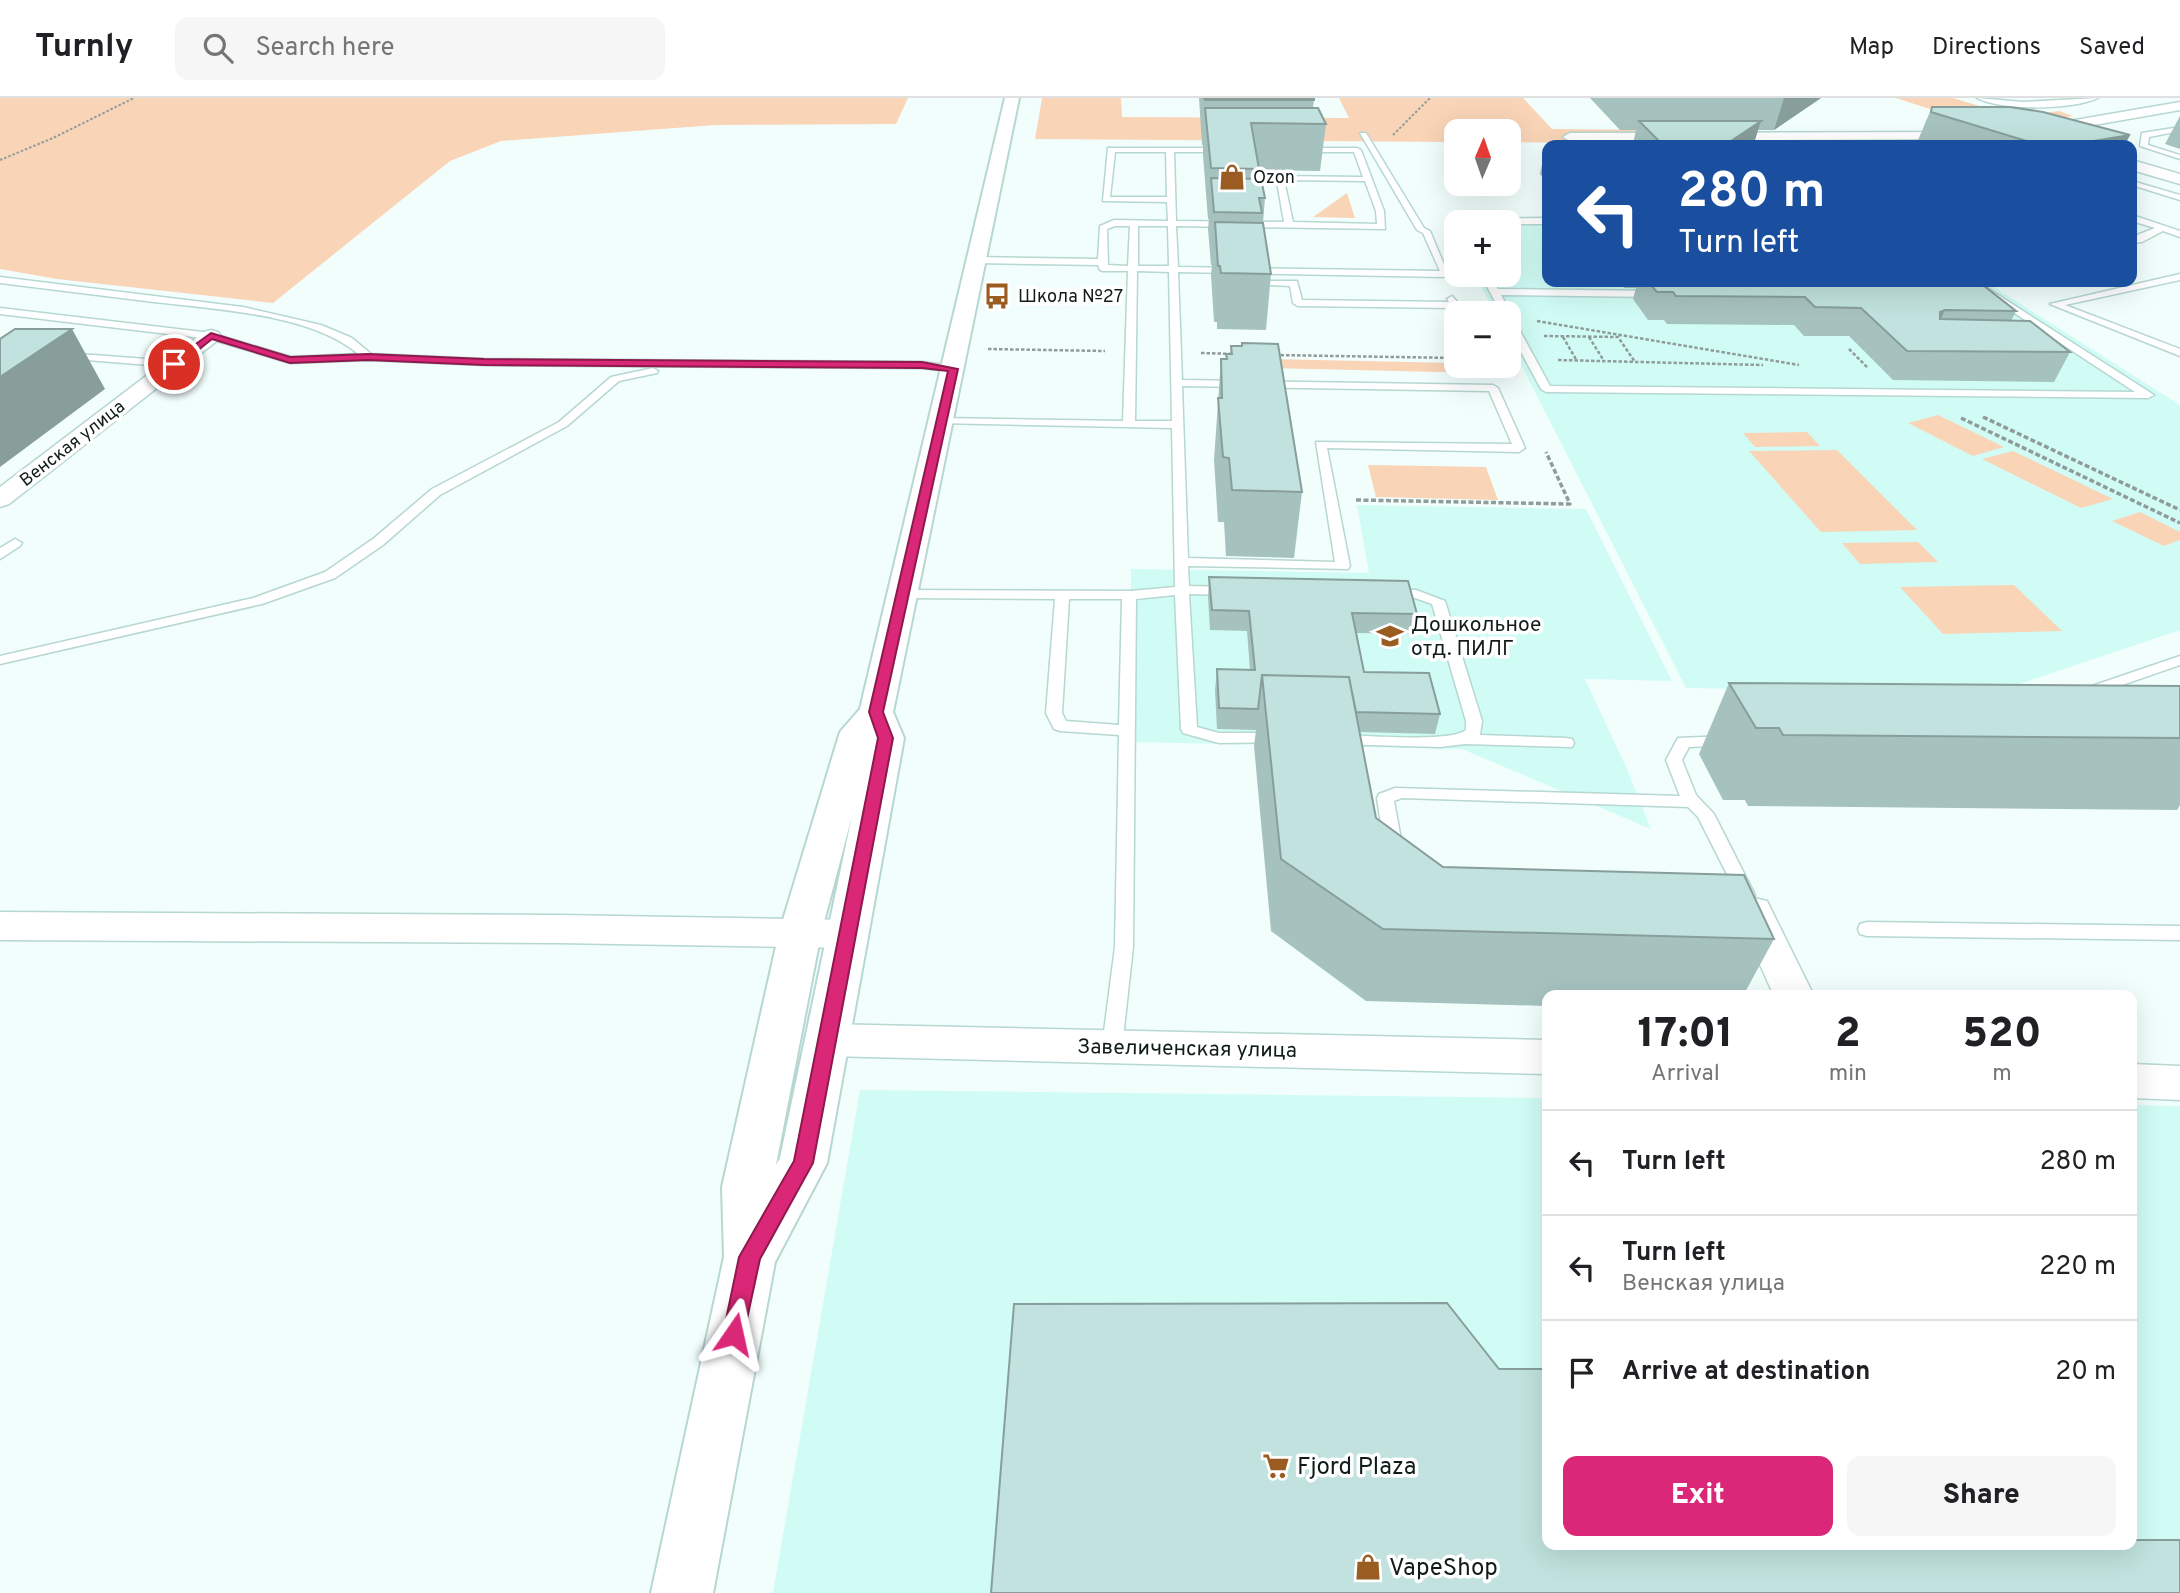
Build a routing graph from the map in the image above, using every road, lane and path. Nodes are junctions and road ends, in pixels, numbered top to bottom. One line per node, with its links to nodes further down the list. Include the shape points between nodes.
1 (134, 98): 22 (path)
2 (1012, 98): 41 (street)
3 (1430, 98): 12 (path)
4 (1980, 98): 5 (lane, via 2035,105)
5 (2095, 98)
6 (2180, 106): 8 (street)
7 (2180, 114): 9 (street)
8 (2091, 120): 9 (street); 15 (street, via 2052,128 2047,136)
9 (2109, 125): 16 (street, via 2078,132)
10 (2180, 129): 21 (lane, via 2145,135 2144,146)
11 (1363, 135): 44 (lane, via 1421,230 1426,231 1443,274)
12 (1392, 135)
13 (1985, 136): 14 (street)
14 (1656, 140)
15 (2055, 140)
16 (2075, 140)
17 (1170, 150): 18 (lane); 29 (lane); 29 (lane, via 1111,150 1106,199)
18 (1237, 150)
19 (1290, 150): 25 (lane, via 1357,150)
20 (2137, 157): 24 (street)
21 (2180, 157)
22 (0, 160)
23 (2137, 166): 26 (street)
24 (2180, 170)
25 (1368, 179): 36 (lane, via 1279,178); 36 (lane, via 1382,227)
26 (2180, 179)
27 (2137, 185): 28 (lane)
28 (2180, 198)
29 (1171, 200): 34 (lane)
30 (2137, 220): 38 (lane)
31 (1521, 221): 32 (lane)
32 (1542, 221)
33 (1134, 224): 34 (lane); 42 (lane, via 1114,223 1103,228); 43 (lane)
34 (1172, 224): 36 (lane); 44 (lane)
35 (2180, 225): 38 (lane)
36 (1289, 226)
37 (2137, 228): 38 (lane)
38 (2162, 228): 39 (lane); 40 (lane)
39 (2180, 234)
40 (2137, 240)
41 (975, 260): 42 (lane); 76 (street)
42 (1103, 262): 43 (lane, via 1103,268)
43 (1132, 269): 44 (lane); 69 (lane)
44 (1175, 275): 47 (lane); 70 (lane)
45 (2180, 277): 49 (lane)
46 (0, 280): 75 (lane, via 243,310 317,327 348,340)
47 (1189, 281)
48 (1268, 283): 57 (lane, via 1294,283 1298,303 1455,305)
49 (2137, 286)
50 (1491, 287): 53 (lane)
51 (1980, 287): 56 (lane)
52 (2134, 287): 71 (lane, via 2055,304)
53 (1494, 292): 54 (lane); 58 (lane)
54 (1668, 294)
55 (1974, 295): 56 (lane)
56 (1992, 295): 67 (lane)
57 (1452, 299)
58 (1499, 301)
59 (0, 311): 61 (lane)
60 (1535, 320): 81 (path, via 1799,365)
61 (211, 335): 75 (lane, via 290,360); 82 (street, Венская улица)
62 (1562, 336): 63 (path); 64 (path); 79 (path)
63 (1521, 337)
64 (1588, 337): 80 (path); 81 (path, via 1618,337)
65 (1521, 341): 78 (lane)
66 (2049, 345): 67 (lane)
67 (2070, 345): 88 (lane, via 2148,396)
68 (1849, 349): 85 (path)
69 (1129, 352): 76 (path); 90 (lane)
70 (1177, 352): 72 (path); 86 (lane)
71 (2180, 353)
72 (1247, 354)
73 (54, 355): 82 (lane)
74 (1275, 355): 77 (path)
75 (368, 357): 83 (lane)
76 (956, 358): 83 (lane, via 922,365); 89 (street)
77 (1444, 358)
78 (1531, 360): 79 (path); 87 (lane, via 1546,389)
79 (1577, 361): 80 (path)
80 (1604, 361): 81 (path)
81 (1635, 362)
82 (174, 364): 95 (street, Венская улица)
83 (684, 364): 108 (lane, via 615,379 563,424 436,492 378,542 330,575 257,601)
84 (1853, 366): 85 (path)
85 (1866, 367): 87 (path, via 1880,381)
86 (1178, 383): 91 (lane); 96 (lane, via 1493,388 1519,448 1320,444)
87 (1909, 393): 88 (lane); 94 (path)
88 (1932, 393): 93 (path)
89 (941, 421): 90 (lane); 105 (street)
90 (1129, 425): 91 (lane)
91 (1178, 425): 101 (lane)
92 (1546, 451): 96 (path, via 1570,504)
93 (2110, 478): 94 (path); 97 (path)
94 (2095, 482): 98 (path)
95 (0, 499)
96 (1330, 499): 101 (lane, via 1343,566)
97 (2180, 510)
98 (2180, 523)
99 (15, 543): 100 (lane)
100 (0, 555)
101 (1181, 562): 102 (lane)
102 (1182, 590): 103 (lane); 107 (lane); 113 (lane, via 1189,729 1211,737)
103 (1251, 591)
104 (1375, 593): 115 (lane, via 1416,594 1438,601 1474,721 1474,732)
105 (904, 594): 106 (lane); 111 (street)
106 (1062, 595): 107 (lane); 112 (lane, via 1054,713 1060,726)
107 (1129, 595): 112 (lane)
108 (0, 660)
109 (2180, 660): 110 (lane, via 2094,690)
110 (2114, 705)
111 (876, 712): 123 (street, via 857,732); 125 (street, via 886,738)
112 (1126, 730): 128 (lane, via 1124,947)
113 (1292, 739)
114 (1318, 739): 115 (lane)
115 (1465, 739): 117 (lane)
116 (1745, 741): 118 (lane, via 1684,743 1674,760)
117 (1566, 743)
118 (1694, 802): 119 (lane, via 1391,794 1385,798); 121 (lane, via 1705,814)
119 (1397, 863)
120 (0, 926): 123 (street)
121 (1753, 928): 126 (street)
122 (1867, 929): 124 (lane)
123 (800, 933): 125 (street); 132 (street, via 747,1188)
124 (2180, 933)
125 (848, 934): 127 (street)
126 (1790, 990)
127 (827, 1040): 128 (street, Завеличенская улица); 132 (street, via 803,1163)
128 (1112, 1046): 129 (street, Завеличенская улица)
129 (1542, 1056)
130 (2137, 1081): 131 (street)
131 (2180, 1083)
132 (750, 1257): 133 (street)
133 (682, 1593)

